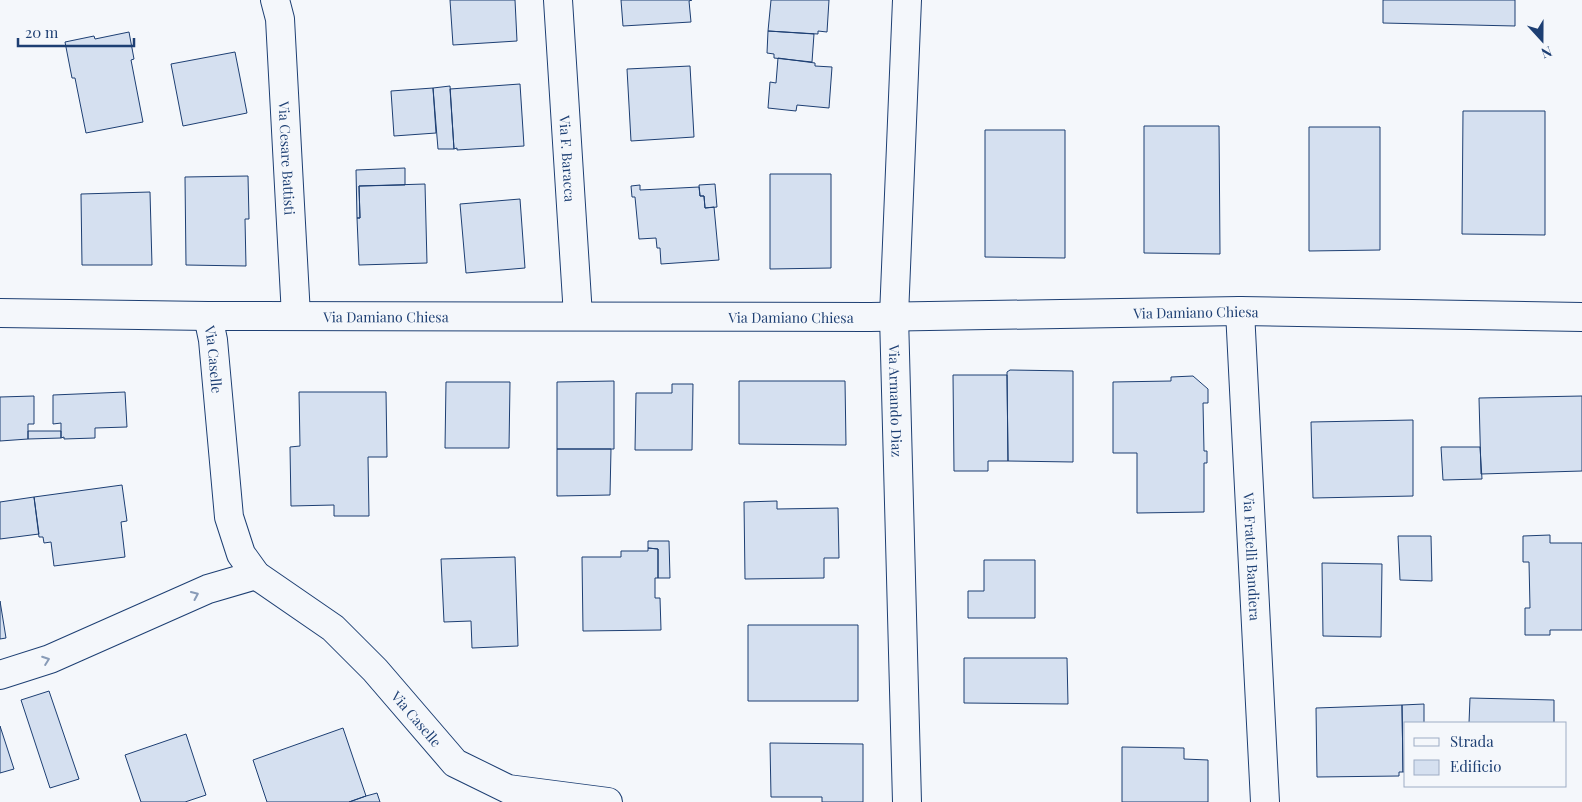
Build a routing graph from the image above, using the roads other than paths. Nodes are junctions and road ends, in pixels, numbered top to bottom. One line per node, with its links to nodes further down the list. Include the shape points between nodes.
1 (275, 0): 7 (street, Via Cesare Battisti, via 280,19)
2 (558, 0): 8 (street, Via F. Baracca)
3 (907, 0): 9 (street, Via Armando Diaz)
4 (1240, 311): 9 (street, Via Damiano Chiesa); 10 (street, Via Damiano Chiesa); 15 (street, Via Fratelli Bandiera)
5 (0, 313): 6 (street, Via Damiano Chiesa)
6 (208, 316): 7 (street, Via Damiano Chiesa); 11 (street, Via Caselle, via 229,517 241,554)
7 (296, 316): 8 (street, Via Damiano Chiesa)
8 (578, 316): 9 (street, Via Damiano Chiesa)
9 (894, 316): 14 (street, Via Armando Diaz)
10 (1582, 318)
11 (256, 574): 12 (street, one-way to 11, via 50,659 208,589); 13 (street, Via Caselle, via 333,628 375,670 455,763 508,789)
12 (0, 675)
13 (608, 802)
14 (908, 802)
15 (1265, 802)

